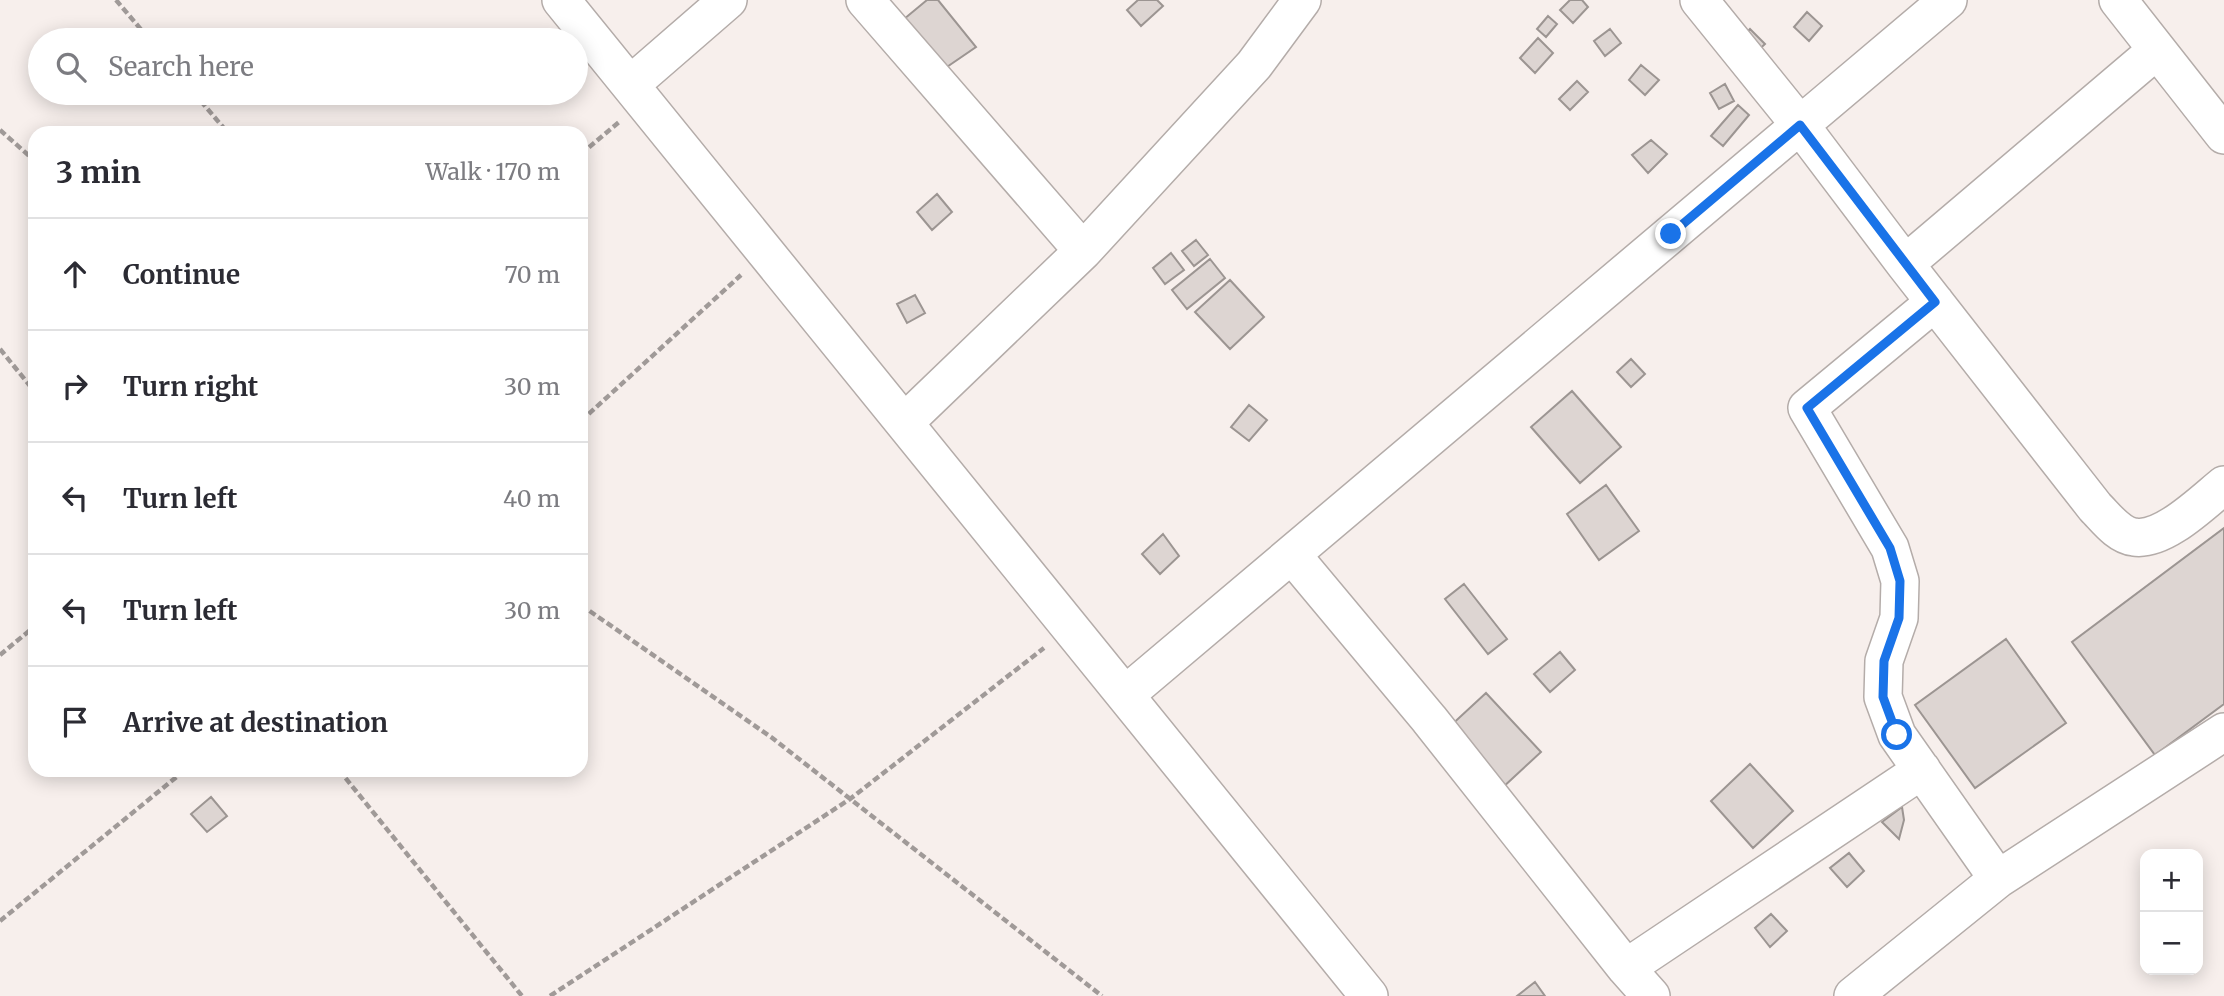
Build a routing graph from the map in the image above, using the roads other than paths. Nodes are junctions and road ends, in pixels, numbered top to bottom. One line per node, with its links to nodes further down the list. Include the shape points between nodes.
1 (561, 0): 8 (street)
2 (728, 0): 11 (street)
3 (865, 0): 14 (street)
4 (1302, 0): 14 (street, via 1254,65)
5 (1699, 0): 12 (street)
6 (1948, 0): 12 (street)
7 (2118, 0): 10 (street)
8 (584, 28)
9 (588, 33): 11 (street)
10 (2157, 50): 13 (street); 15 (street)
11 (637, 93): 17 (street)
12 (1800, 125): 15 (street); 19 (street)
13 (2224, 135)
14 (1083, 251): 17 (street)
15 (1905, 264): 16 (street)
16 (1935, 302): 18 (street, via 2117,530 2135,538 2162,531 2183,520); 22 (street, via 1807,408 1890,548 1900,581 1899,618 1884,661 1883,697 1897,735)
17 (904, 423): 20 (street)
18 (2224, 485)
19 (1292, 555): 20 (street); 24 (street)
20 (1125, 695): 25 (street)
21 (2224, 732): 23 (street)
22 (1922, 770): 23 (street); 24 (street)
23 (1998, 879): 27 (street)
24 (1626, 968): 26 (street)
25 (1369, 996)
26 (1651, 996)
27 (1853, 996)

